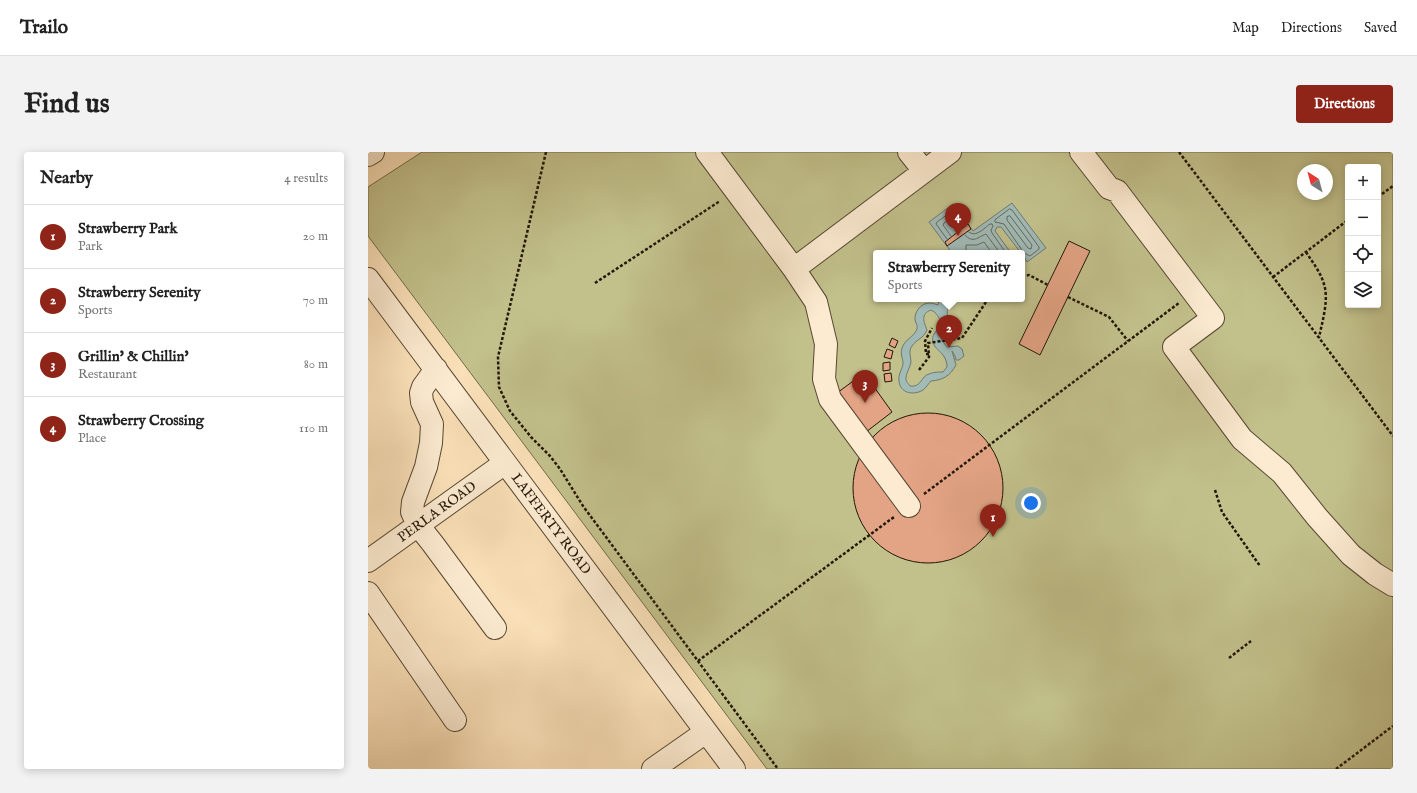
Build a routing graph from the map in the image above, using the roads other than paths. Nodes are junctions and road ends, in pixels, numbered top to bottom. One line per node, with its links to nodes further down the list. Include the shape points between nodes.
1 (373, 152): 6 (street)
2 (707, 152): 8 (street)
3 (909, 152): 7 (street)
4 (950, 152): 7 (street)
5 (1081, 152): 15 (street, via 1109,188 1117,190 1213,318 1174,347 1242,439 1282,473 1351,554)
6 (368, 155)
7 (924, 171): 8 (street)
8 (794, 269): 12 (street, via 816,302 826,344 824,379 830,399)
9 (368, 279): 10 (street, LAFFERTY ROAD)
10 (436, 369): 11 (street, LAFFERTY ROAD); 13 (street, via 421,393 422,402 432,424 426,467 413,502 412,512)
11 (505, 462): 13 (street, PERLA ROAD); 19 (street, LAFFERTY ROAD)
12 (909, 506)
13 (418, 525): 14 (street, PERLA ROAD); 17 (street)
14 (368, 562)
15 (1393, 585)
16 (368, 593): 18 (street)
17 (495, 628)
18 (455, 720)
19 (706, 732): 20 (street); 21 (street, LAFFERTY ROAD)
20 (653, 769)
21 (734, 769)

